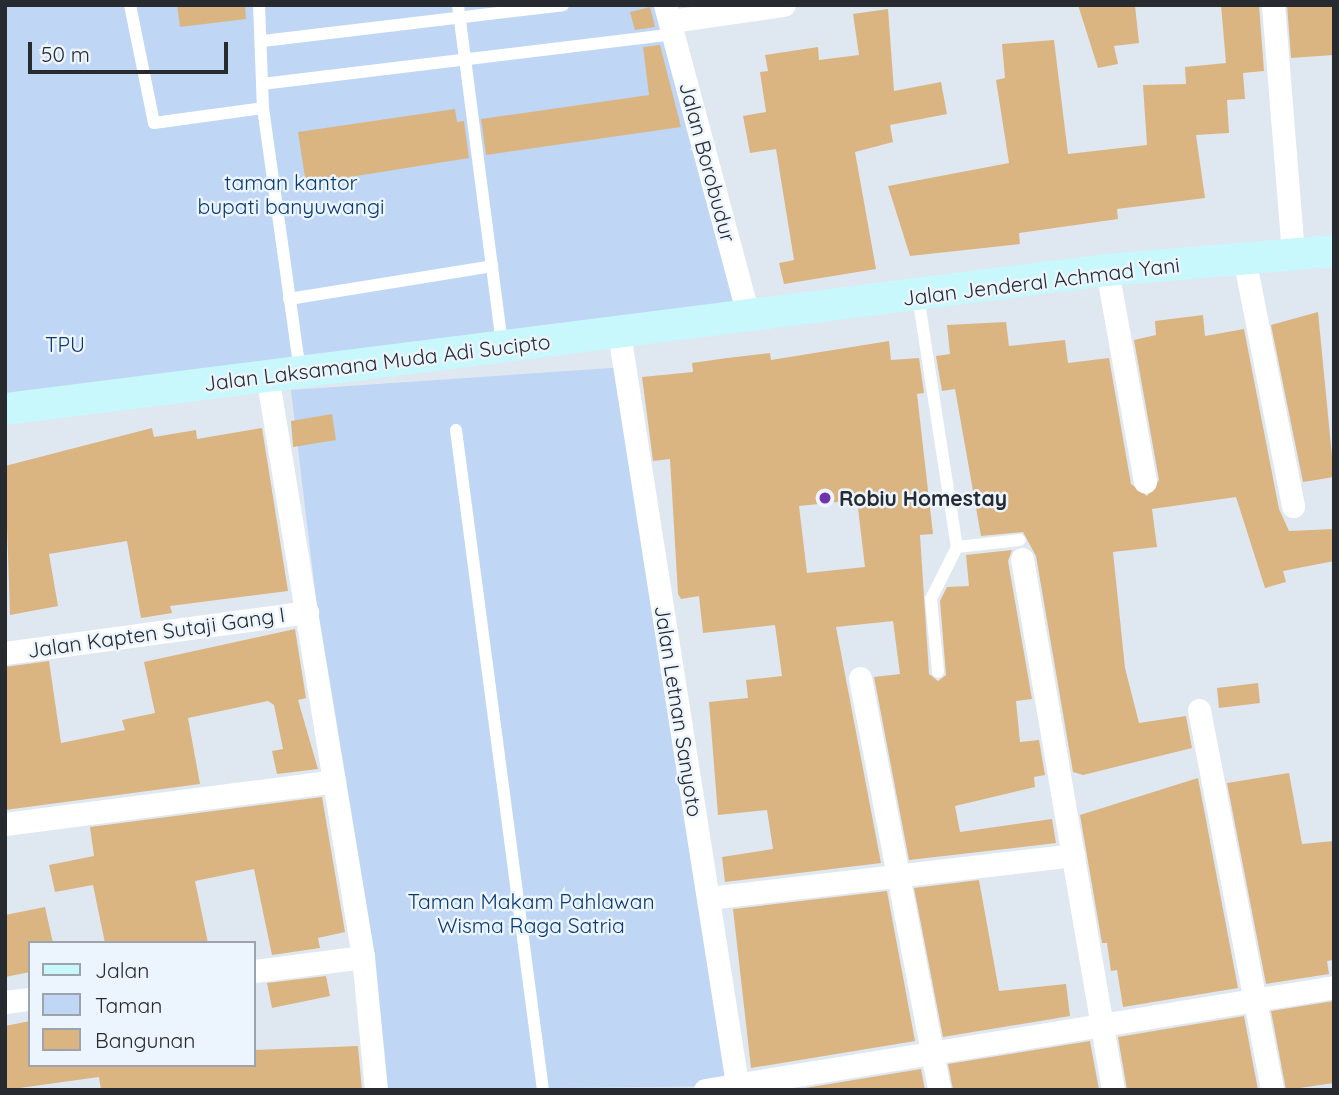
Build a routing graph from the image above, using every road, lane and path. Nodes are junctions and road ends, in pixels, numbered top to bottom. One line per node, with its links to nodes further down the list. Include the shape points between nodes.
1 (130, 5): 11 (lane, via 154,123)
2 (259, 5): 8 (lane)
3 (564, 5): 6 (lane)
4 (784, 5): 7 (street)
5 (1273, 5): 13 (street)
6 (458, 9): 8 (lane); 9 (lane)
7 (670, 20): 9 (lane); 19 (street, Jalan Borobudur)
8 (263, 41): 10 (lane)
9 (460, 58): 10 (lane); 15 (lane, via 470,70)
10 (262, 83): 11 (lane)
11 (263, 108): 18 (lane)
12 (1334, 251): 13 (main road, Jalan Jenderal Achmad Yani)
13 (1293, 253): 14 (main road, Jalan Jenderal Achmad Yani)
14 (1244, 258): 16 (main road, Jalan Jenderal Achmad Yani); 27 (street)
15 (492, 266): 18 (lane); 21 (lane)
16 (1107, 270): 17 (main road, Jalan Jenderal Achmad Yani); 26 (street)
17 (918, 296): 19 (main road, Jalan Jenderal Achmad Yani); 28 (lane)
18 (289, 299): 22 (lane)
19 (749, 319): 20 (main road, Jalan Laksamana Muda Adi Sucipto)
20 (619, 333): 21 (main road, Jalan Laksamana Muda Adi Sucipto); 39 (street, Jalan Letnan Sanyoto)
21 (502, 347): 22 (main road, Jalan Laksamana Muda Adi Sucipto)
22 (300, 371): 23 (main road, Jalan Laksamana Muda Adi Sucipto)
23 (267, 375): 24 (main road, Jalan Laksamana Muda Adi Sucipto); 30 (street)
24 (5, 409)
25 (456, 430): 50 (lane)
26 (1145, 482)
27 (1293, 506)
28 (957, 547): 29 (lane); 32 (lane, via 931,599)
29 (1021, 550): 37 (street)
30 (307, 612): 31 (street, Jalan Kapten Sutaji Gang I); 35 (street)
31 (5, 653)
32 (938, 672)
33 (860, 678): 38 (street)
34 (1199, 710): 43 (street)
35 (334, 781): 36 (street); 40 (street)
36 (5, 824)
37 (1073, 855): 38 (street); 46 (street)
38 (903, 874): 39 (street); 47 (street)
39 (708, 898): 48 (street, Jalan Letnan Sanyoto)
40 (363, 957): 41 (street); 49 (street)
41 (256, 971)
42 (1334, 987): 43 (street)
43 (1256, 998): 46 (street); 54 (street)
44 (28, 999): 45 (street)
45 (5, 1002)
46 (1101, 1023): 47 (street); 53 (street)
47 (934, 1056): 48 (street); 52 (street)
48 (738, 1088): 51 (street)
49 (376, 1090)
50 (543, 1090)
51 (705, 1090)
52 (939, 1090)
53 (1113, 1090)
54 (1272, 1090)

